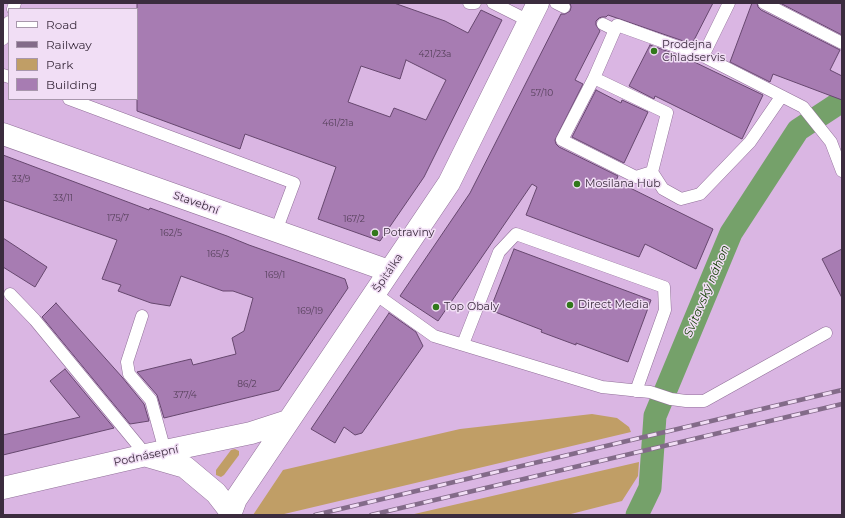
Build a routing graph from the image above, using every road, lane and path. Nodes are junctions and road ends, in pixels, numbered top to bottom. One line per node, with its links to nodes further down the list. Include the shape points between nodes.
1 (469, 3): 2 (lane)
2 (475, 3)
3 (493, 3): 6 (lane)
4 (729, 3): 12 (lane)
5 (764, 3): 11 (lane)
6 (534, 12): 20 (street, Špitálka, via 449,182)
7 (603, 24): 9 (lane)
8 (8, 25): 10 (lane)
9 (615, 30): 12 (lane, via 617,25); 13 (lane)
10 (3, 39)
11 (842, 43)
12 (703, 56): 14 (lane)
13 (594, 78): 18 (lane, via 667,113); 18 (lane, via 562,140 636,177)
14 (781, 97): 17 (lane, via 803,107 818,125 831,142); 18 (lane, via 750,142 700,194 681,199 663,189)
15 (72, 100): 19 (lane, via 294,182)
16 (3, 134): 19 (street, Stavební)
17 (842, 171)
18 (652, 172)
19 (276, 231): 20 (street, Stavební)
20 (389, 271): 21 (street, Špitálka)
21 (374, 293): 25 (lane, via 434,336); 27 (street, Špitálka)
22 (10, 294): 28 (lane)
23 (142, 316): 28 (lane, via 127,362 130,374 151,400)
24 (826, 333): 26 (lane, via 704,402 671,399)
25 (463, 344): 26 (lane, via 602,387); 26 (lane, via 499,252 516,234 664,287 665,310)
26 (636, 390)
27 (288, 421): 28 (street, Podnásepní, via 251,433); 30 (street, Špitálka)
28 (156, 453): 29 (street, Podnásepní); 30 (street, Špitálka, via 185,467 216,492)
29 (3, 488)
30 (230, 513)

